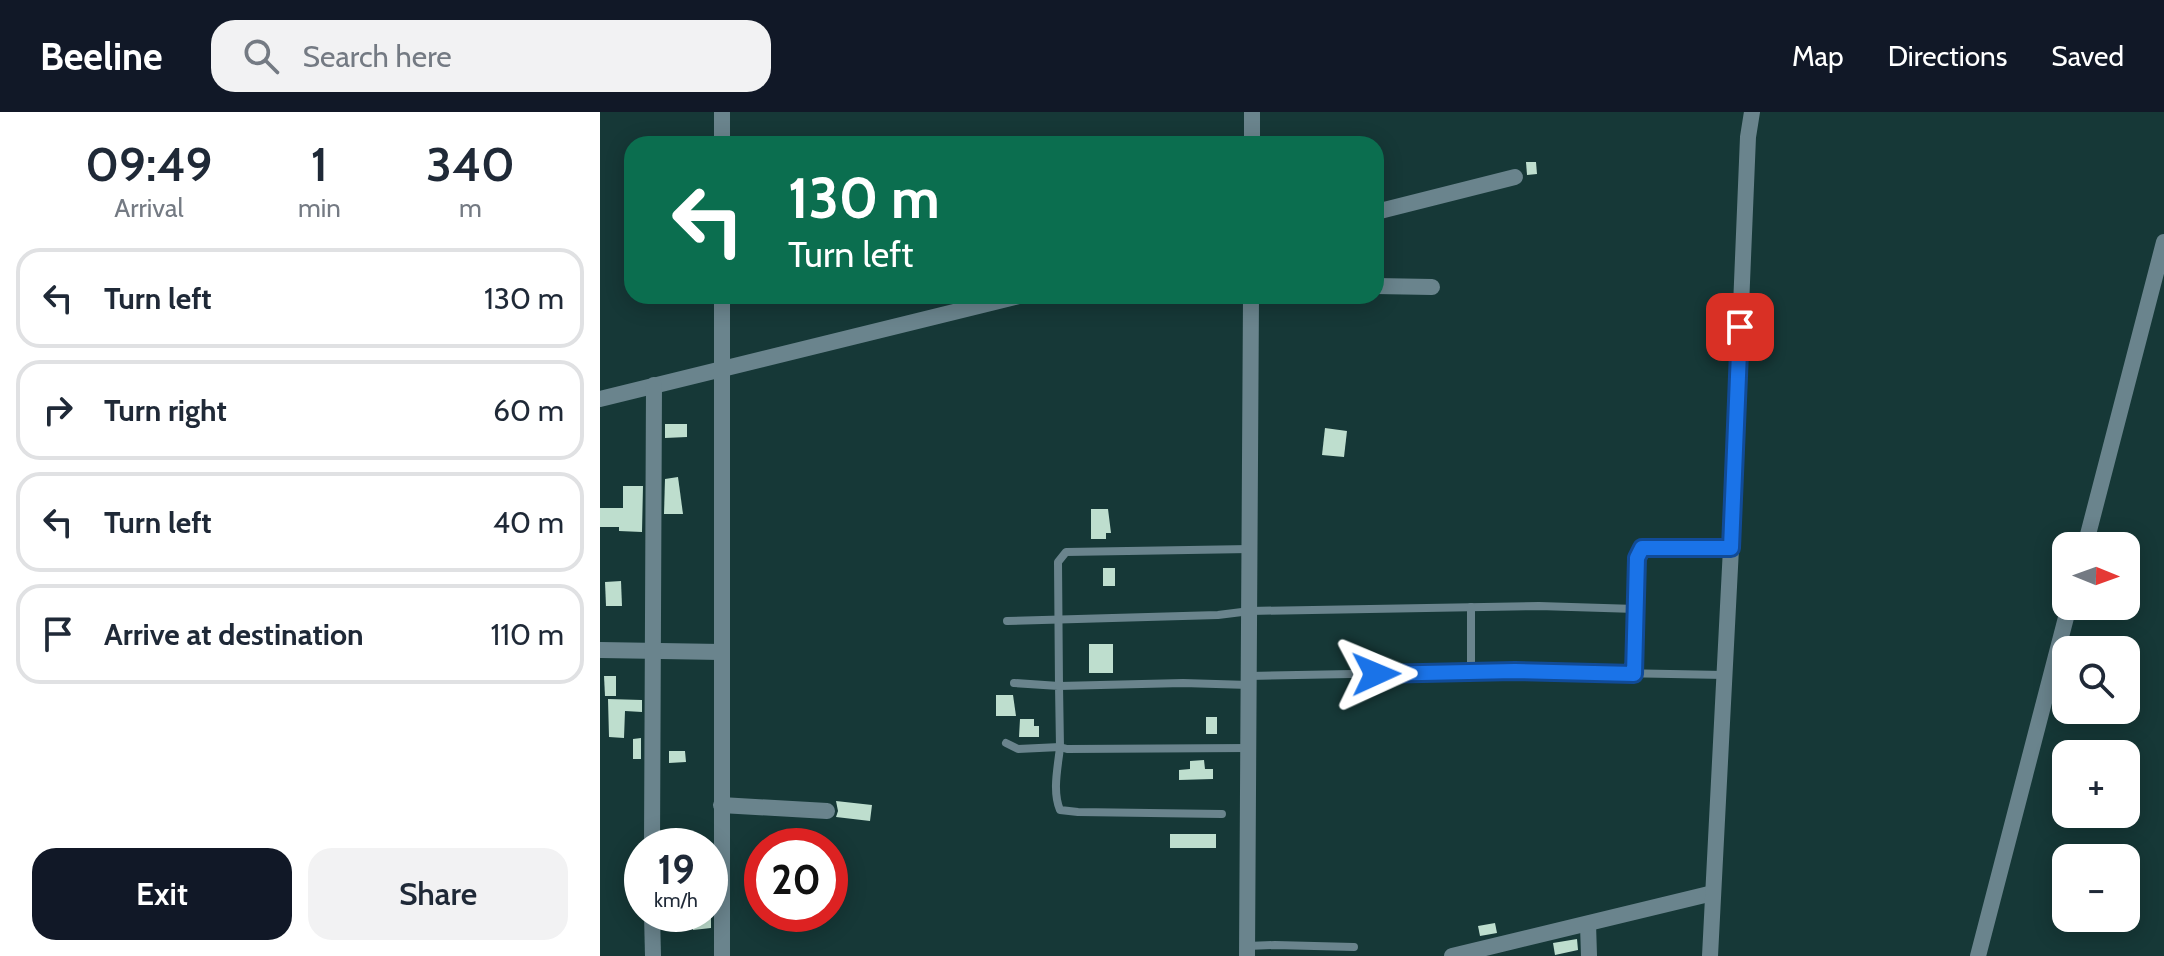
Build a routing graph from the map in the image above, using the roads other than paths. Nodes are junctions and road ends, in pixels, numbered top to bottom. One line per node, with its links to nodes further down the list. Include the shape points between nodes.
1 (722, 112): 4 (street)
2 (1252, 112): 5 (street)
3 (1752, 112): 18 (street)
4 (722, 136)
5 (1252, 136)
6 (1515, 177): 7 (street)
7 (1384, 210)
8 (2164, 242): 17 (street)
9 (1384, 286): 10 (street)
10 (1432, 287)
11 (722, 304): 14 (street)
12 (986, 304): 14 (street)
13 (1251, 304): 19 (street)
14 (721, 368): 15 (street); 28 (street)
15 (654, 385): 16 (street); 27 (street)
16 (600, 399)
17 (2089, 532)
18 (1731, 548): 21 (lane, via 1642,548); 31 (street)
19 (1250, 549): 22 (street); 25 (lane, via 1066,552 1058,562)
20 (1471, 607): 21 (lane); 22 (lane); 29 (lane)
21 (1636, 609): 30 (lane)
22 (1250, 611): 25 (lane); 32 (street)
23 (2065, 620): 52 (street)
24 (1007, 621): 25 (lane)
25 (1059, 621): 34 (lane)
26 (600, 650): 27 (street)
27 (653, 650): 28 (street); 41 (street)
28 (721, 652): 38 (street)
29 (1471, 672): 30 (lane); 32 (lane)
30 (1634, 674): 31 (lane)
31 (1724, 675): 42 (street)
32 (1249, 680): 34 (lane); 37 (street)
33 (1014, 683): 34 (lane)
34 (1059, 686): 36 (lane)
35 (1006, 743): 36 (lane, via 1018,749)
36 (1060, 747): 37 (lane); 40 (lane, via 1060,810)
37 (1249, 748): 46 (street)
38 (721, 805): 39 (street); 48 (street)
39 (827, 811)
40 (1222, 814)
41 (652, 828)
42 (1713, 893): 43 (street); 51 (street)
43 (1588, 924): 49 (street); 50 (street)
44 (652, 932): 47 (street)
45 (1354, 947): 46 (lane, via 1275,945)
46 (1247, 951)
47 (653, 956)
48 (722, 956)
49 (1452, 956)
50 (1589, 956)
51 (1710, 956)
52 (1978, 956)

